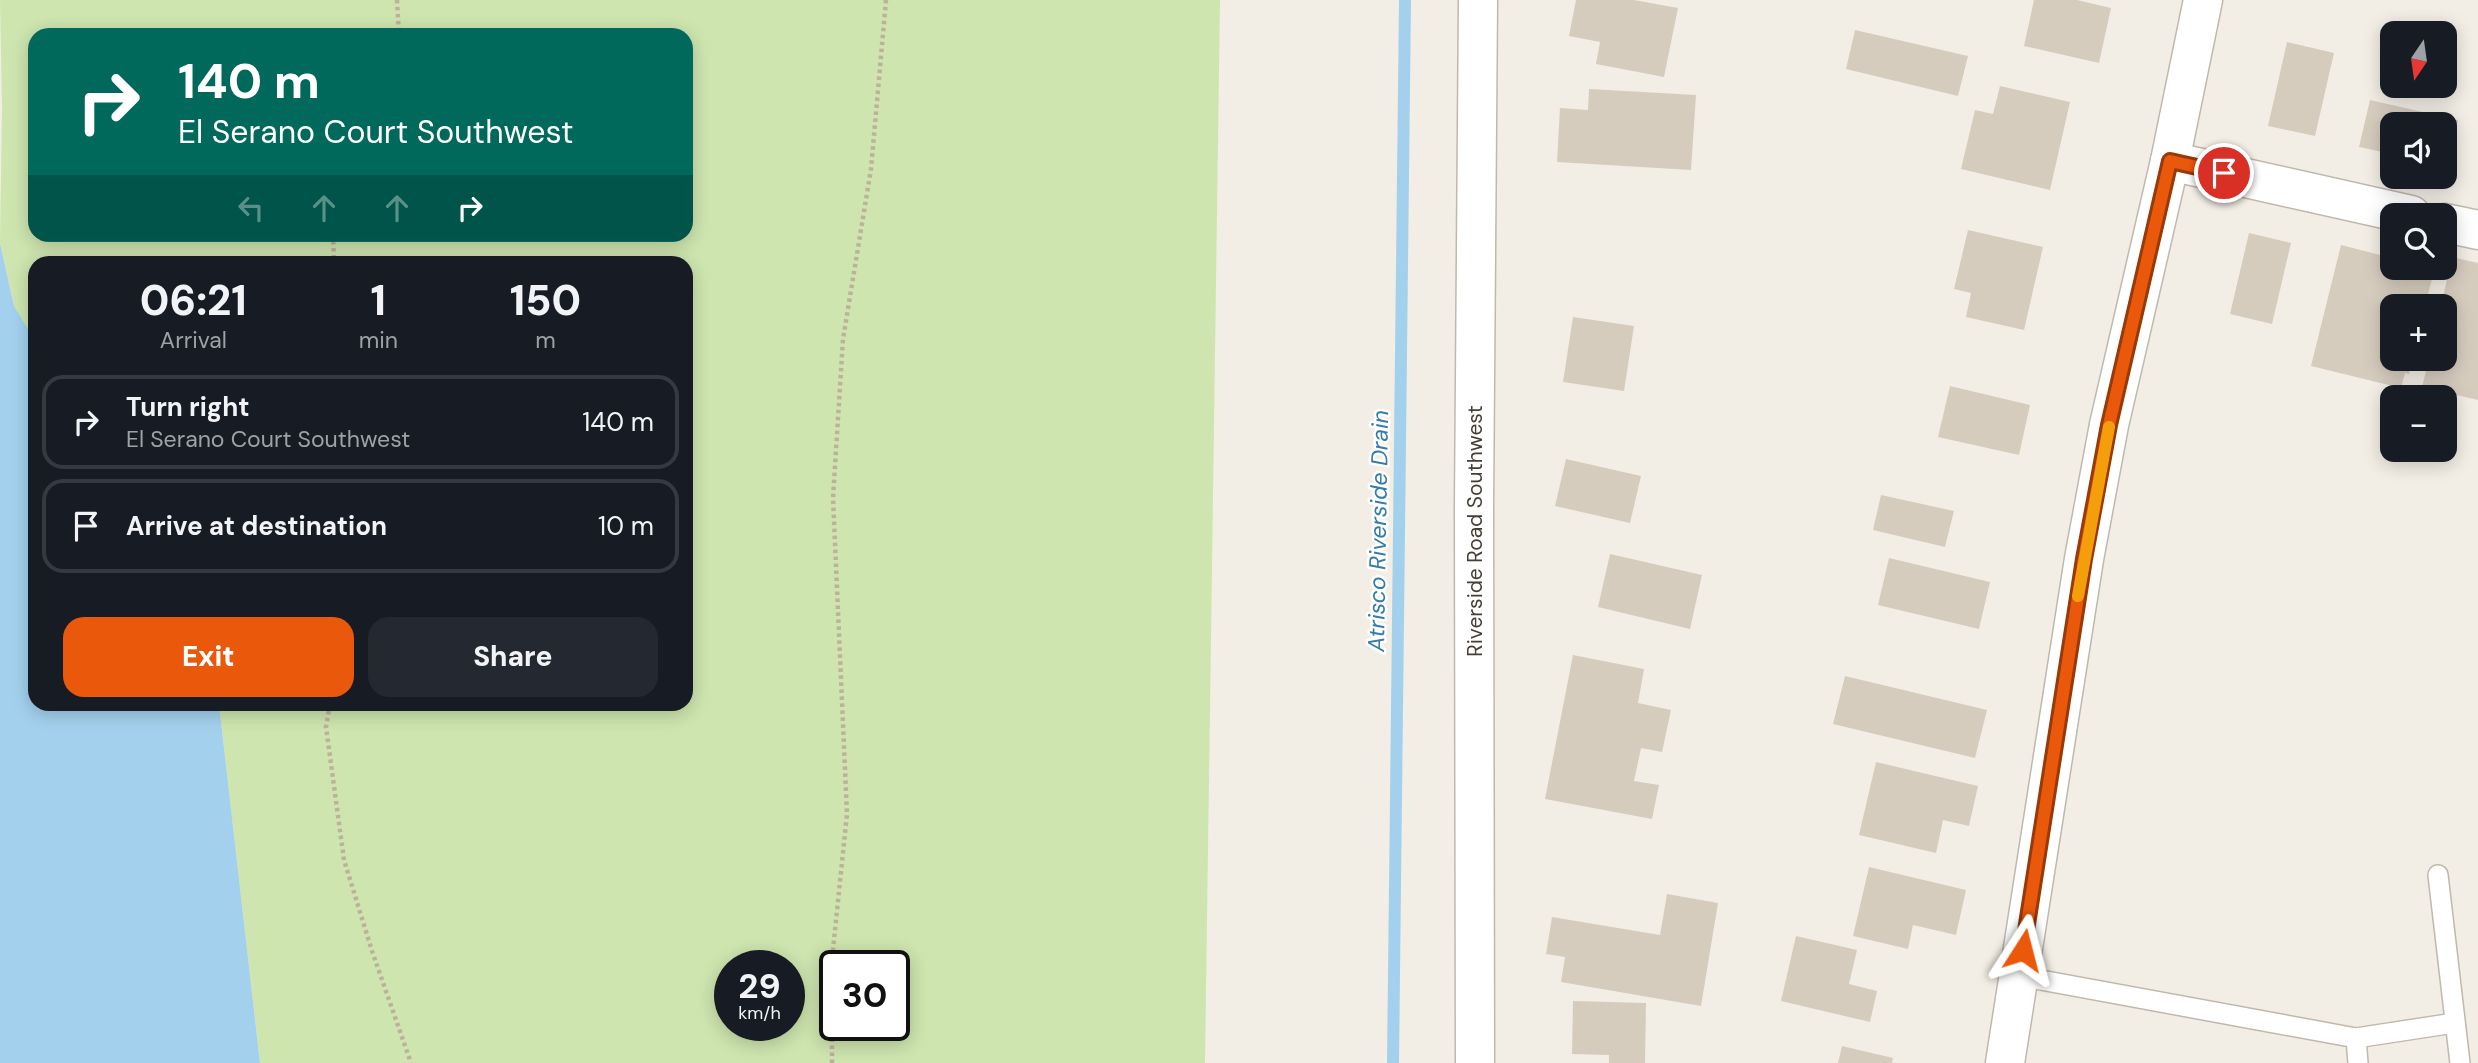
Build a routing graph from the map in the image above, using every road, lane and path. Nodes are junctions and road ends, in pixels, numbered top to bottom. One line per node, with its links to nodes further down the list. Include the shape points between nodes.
1 (397, 0): 5 (path)
2 (886, 0): 16 (path, via 870,169 843,339 833,498 847,814 832,959)
3 (1478, 0): 17 (street, Riverside Road Southwest)
4 (2203, 0): 6 (street)
5 (399, 28)
6 (2170, 161): 7 (street); 12 (street, via 2109,425 2084,559)
7 (2380, 208)
8 (2457, 226): 9 (street)
9 (2478, 230)
10 (329, 711): 15 (path, via 326,727 344,860)
11 (2438, 875): 13 (lane)
12 (2019, 975): 14 (lane); 18 (street)
13 (2454, 1023): 14 (lane); 20 (lane)
14 (2356, 1038): 19 (lane)
15 (411, 1063)
16 (832, 1063)
17 (1475, 1063)
18 (2005, 1063)
19 (2358, 1063)
20 (2460, 1063)

